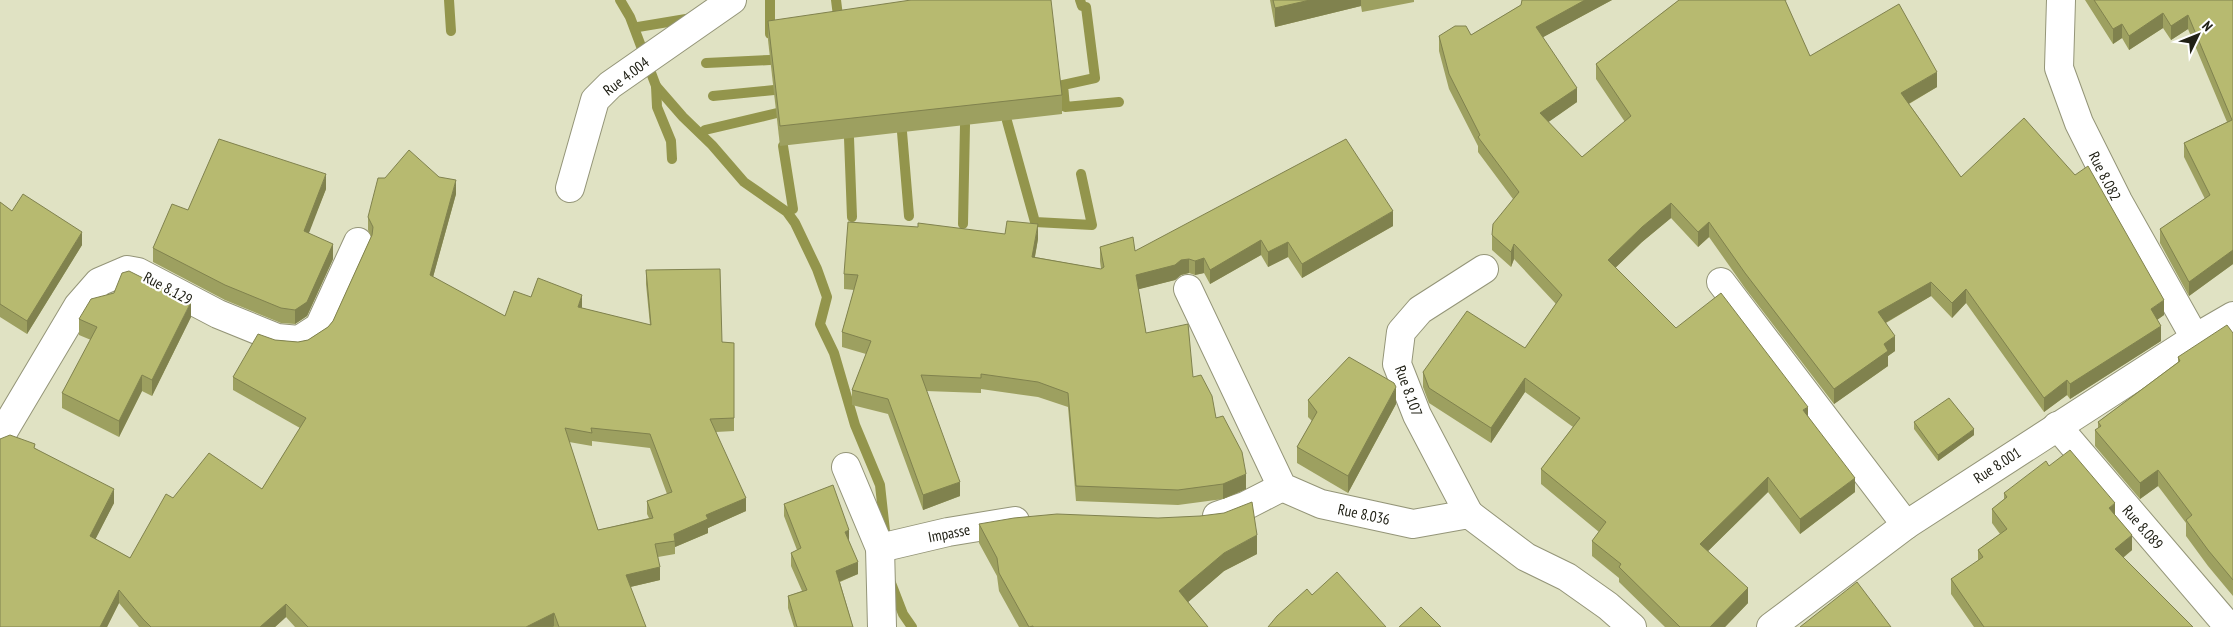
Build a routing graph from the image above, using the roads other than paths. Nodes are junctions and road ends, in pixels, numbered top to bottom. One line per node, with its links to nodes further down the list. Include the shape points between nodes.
1 (732, 0): 3 (street, Rue 4.004, via 610,85 595,100)
2 (2062, 0): 9 (street, Rue 8.082, via 2059,68 2079,123 2118,201)
3 (570, 188)
4 (358, 242): 11 (street, Rue 8.129, via 319,327 299,340 277,338 218,314 138,272 127,270 99,282 78,306)
5 (1484, 269): 14 (street, Rue 8.107, via 1420,310 1401,332 1397,364 1416,415)
6 (1721, 282): 17 (street)
7 (1188, 289): 13 (street)
8 (2233, 316): 9 (street, Rue 8.001)
9 (2195, 338): 10 (street, Rue 8.001)
10 (2057, 426): 17 (street, Rue 8.001); 22 (street, Rue 8.089)
11 (0, 437)
12 (846, 467): 18 (street)
13 (1282, 487): 14 (street, Rue 8.036, via 1321,504 1412,524); 16 (street, via 1221,516)
14 (1469, 514): 21 (street, via 1526,557 1567,577)
15 (1038, 518): 18 (street, Impasse, via 948,532)
16 (1196, 518)
17 (1906, 525): 19 (street, Rue 8.001)
18 (880, 548): 20 (street)
19 (1781, 624)
20 (882, 627)
21 (1632, 627)
22 (2229, 627)

